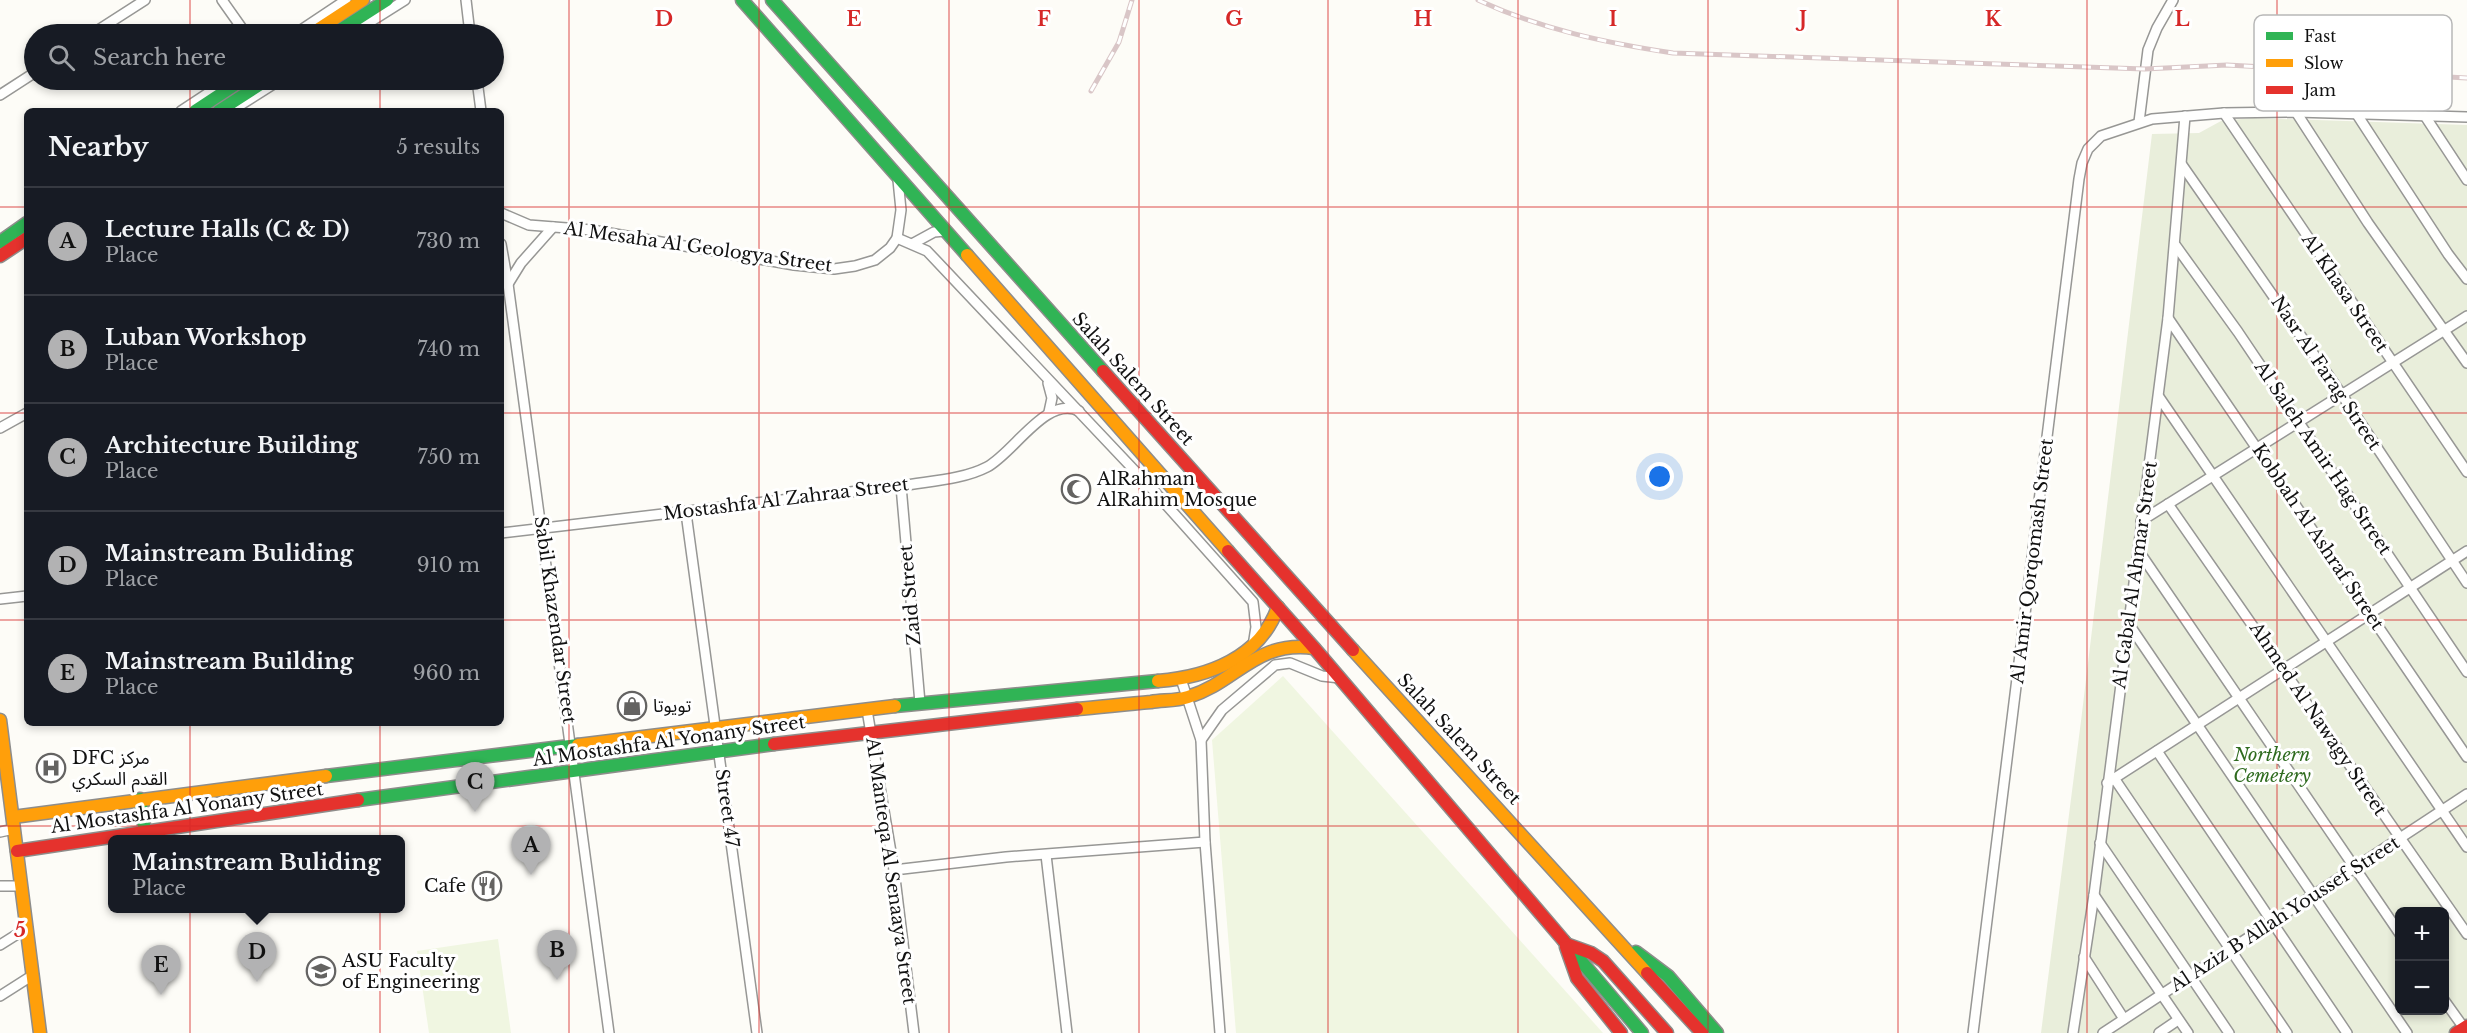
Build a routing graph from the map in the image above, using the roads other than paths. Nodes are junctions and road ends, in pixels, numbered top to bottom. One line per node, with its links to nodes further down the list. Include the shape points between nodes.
1 (145, 0): 11 (street)
2 (222, 0): 12 (street)
3 (346, 0): 13 (street)
4 (363, 0): 14 (main road)
5 (387, 0): 15 (main road)
6 (405, 0): 16 (street)
7 (466, 0): 17 (street)
8 (742, 0): 38 (main road)
9 (772, 0): 132 (main road, Salah Salem Street)
10 (2173, 0): 36 (street, via 2148,50)
11 (108, 24)
12 (239, 24)
13 (310, 24)
14 (326, 24)
15 (350, 24)
16 (367, 24)
17 (469, 24)
18 (24, 79): 24 (street)
19 (213, 90): 25 (street)
20 (227, 90): 26 (main road)
21 (252, 90): 27 (main road)
22 (264, 90): 28 (street)
23 (478, 90): 29 (street)
24 (0, 95)
25 (186, 108)
26 (200, 108)
27 (224, 108)
28 (236, 108)
29 (481, 108)
30 (2296, 112): 31 (street, Al Amir Qorqomash Street); 32 (street, Al Amir Qorqomash Street); 55 (street)
31 (2224, 113): 33 (street, Al Amir Qorqomash Street); 56 (street, Al Khasa Street)
32 (2356, 113): 34 (street, Al Amir Qorqomash Street); 51 (street)
33 (2185, 116): 36 (street, Al Amir Qorqomash Street); 37 (street, Al Gabal Al Ahmar Street)
34 (2426, 116): 35 (street, Al Amir Qorqomash Street); 39 (street)
35 (2467, 117)
36 (2139, 122): 156 (street, Al Amir Qorqomash Street, via 2100,136 2088,149 2079,179)
37 (2182, 165): 48 (street, Al Gabal Al Ahmar Street); 59 (street, Nasr Al Farag Street)
38 (897, 177): 43 (main road); 44 (street, via 901,210)
39 (2467, 180)
40 (504, 214): 42 (street, Al Mesaha Al Geologya Street, via 529,225)
41 (24, 225): 46 (main road)
42 (553, 227): 44 (street, Al Mesaha Al Geologya Street, via 834,269 875,260); 52 (street)
43 (949, 232): 47 (street, via 934,232); 82 (main road)
44 (897, 238): 47 (street)
45 (24, 240): 49 (main road)
46 (0, 242)
47 (912, 244): 58 (street, via 927,251)
48 (2176, 246): 54 (street, Al Gabal Al Ahmar Street); 64 (street, Al Saleh Amir Hag Street)
49 (0, 256)
50 (504, 261): 52 (street, Sabil Khazendar Street)
51 (2467, 279)
52 (508, 284): 73 (street, Sabil Khazendar Street)
53 (2467, 316): 55 (street)
54 (2168, 318): 60 (street, Al Gabal Al Ahmar Street); 66 (street, Kobbah Al Ashraf Street)
55 (2444, 331): 56 (street); 57 (street)
56 (2393, 363): 59 (street); 67 (street, Al Khasa Street)
57 (2467, 363)
58 (1046, 378): 61 (street); 62 (street, via 1052,398)
59 (2342, 395): 64 (street); 77 (street, Nasr Al Farag Street)
60 (2159, 397): 68 (street); 72 (street, Al Gabal Al Ahmar Street)
61 (1079, 411): 62 (street, via 1064,407); 86 (street, via 1253,602)
62 (1049, 412): 69 (street, Mostashfa Al Zahraa Street, via 987,467)
63 (24, 415): 65 (street)
64 (2299, 422): 66 (street); 79 (street, Al Saleh Amir Hag Street)
65 (0, 428)
66 (2257, 448): 68 (street); 83 (street, Kobbah Al Ashraf Street)
67 (2467, 472)
68 (2214, 475): 70 (street); 85 (street)
69 (901, 486): 71 (street, Mostashfa Al Zahraa Street); 94 (street, Zaid Street)
70 (2168, 504): 72 (street); 88 (street, Ahmed Al Nawagy Street)
71 (686, 513): 73 (street, Mostashfa Al Zahraa Street); 98 (street, Street 47)
72 (2141, 521): 75 (street, Al Gabal Al Ahmar Street)
73 (542, 528): 74 (street, Mostashfa Al Zahraa Street); 101 (street, Sabil Khazendar Street)
74 (504, 533)
75 (2138, 550): 84 (street, Al Gabal Al Ahmar Street); 93 (street)
76 (2467, 551): 77 (street)
77 (2452, 561): 78 (street, Nasr Al Farag Street); 79 (street)
78 (2467, 583)
79 (2411, 588): 83 (street); 89 (street, Al Saleh Amir Hag Street)
80 (24, 596): 81 (street)
81 (0, 599)
82 (1278, 607): 86 (main road, Al Mostashfa Al Yonany Street, via 1272,626); 87 (main road)
83 (2370, 614): 85 (street); 105 (street, Kobbah Al Ashraf Street)
84 (2128, 623): 97 (street); 107 (street, Al Gabal Al Ahmar Street)
85 (2327, 641): 88 (street); 110 (street)
86 (1253, 646): 91 (main road, Al Mostashfa Al Yonany Street, via 1213,669)
87 (1315, 649): 90 (main road); 92 (main road, Al Mostashfa Al Yonany Street, via 1294,645 1273,649 1207,690)
88 (2284, 669): 93 (street); 116 (street, Ahmed Al Nawagy Street)
89 (2467, 672)
90 (1340, 678): 100 (street, via 1322,676 1290,663 1275,665 1222,710); 133 (main road)
91 (1181, 679): 92 (street); 94 (main road, Al Mostashfa Al Yonany Street)
92 (1186, 698): 99 (main road, Al Mostashfa Al Yonany Street); 100 (street)
93 (2239, 698): 97 (street); 122 (street)
94 (920, 703): 95 (main road, Al Mostashfa Al Yonany Street)
95 (867, 710): 98 (main road, Al Mostashfa Al Yonany Street); 99 (street, Al Manteqa Al Senaaya Street)
96 (0, 720): 104 (main road)
97 (2198, 725): 102 (street); 127 (street)
98 (716, 728): 101 (main road, Al Mostashfa Al Yonany Street); 103 (street, Street 47)
99 (871, 732): 103 (main road, Al Mostashfa Al Yonany Street); 123 (street, Al Manteqa Al Senaaya Street)
100 (1201, 740): 117 (street)
101 (572, 747): 106 (street, Sabil Khazendar Street); 109 (main road, Al Mostashfa Al Yonany Street)
102 (2157, 751): 107 (street); 128 (street)
103 (719, 752): 106 (main road, Al Mostashfa Al Yonany Street); 147 (street, Street 47)
104 (2, 754): 111 (main road)
105 (2467, 757)
106 (575, 771): 112 (main road, Al Mostashfa Al Yonany Street); 146 (street, Sabil Khazendar Street)
107 (2111, 781): 118 (street, Al Gabal Al Ahmar Street); 135 (street)
108 (2467, 794): 110 (street, Al Aziz B Allah Youssef Street)
109 (140, 799): 111 (main road, Al Mostashfa Al Yonany Street); 112 (main road)
110 (2442, 811): 116 (street, Al Aziz B Allah Youssef Street); 119 (street)
111 (13, 823): 113 (street); 120 (main road)
112 (145, 831): 114 (main road, Al Mostashfa Al Yonany Street)
113 (0, 832)
114 (119, 835)
115 (108, 837): 120 (main road, Al Mostashfa Al Yonany Street)
116 (2399, 839): 122 (street, Al Aziz B Allah Youssef Street); 131 (street, Ahmed Al Nawagy Street)
117 (1205, 842): 121 (street); 150 (street)
118 (2100, 843): 126 (street, Al Gabal Al Ahmar Street); 138 (street)
119 (2467, 847)
120 (17, 851): 125 (main road)
121 (1047, 855): 123 (street); 149 (street)
122 (2354, 868): 127 (street, Al Aziz B Allah Youssef Street); 129 (street)
123 (894, 870): 148 (street, Al Manteqa Al Senaaya Street)
124 (0, 886): 125 (street)
125 (21, 886): 130 (main road)
126 (2094, 895): 136 (street, Al Gabal Al Ahmar Street); 139 (street)
127 (2313, 895): 128 (street, Al Aziz B Allah Youssef Street); 164 (street)
128 (2273, 921): 135 (street, Al Aziz B Allah Youssef Street); 163 (street)
129 (2395, 927)
130 (27, 928): 134 (street); 137 (main road)
131 (2467, 934)
132 (1615, 939): 154 (main road, Salah Salem Street); 155 (main road, via 1658,966)
133 (1565, 943): 151 (main road, via 1577,978); 152 (main road); 153 (main road, via 1603,961)
134 (0, 945)
135 (2230, 949): 138 (street, Al Aziz B Allah Youssef Street); 162 (street)
136 (2084, 957): 142 (street); 157 (street, Al Gabal Al Ahmar Street)
137 (33, 975): 140 (street); 145 (main road)
138 (2190, 976): 139 (street, Al Aziz B Allah Youssef Street); 161 (street)
139 (2161, 995): 142 (street, Al Aziz B Allah Youssef Street); 143 (street)
140 (0, 996)
141 (2449, 1007): 144 (street)
142 (2124, 1019): 158 (street, Al Aziz B Allah Youssef Street)
143 (2178, 1020): 159 (street); 160 (street)
144 (2462, 1029)
145 (40, 1033)
146 (609, 1033)
147 (757, 1033)
148 (914, 1033)
149 (1067, 1033)
150 (1220, 1033)
151 (1621, 1033)
152 (1642, 1033)
153 (1667, 1033)
154 (1702, 1033)
155 (1717, 1033)
156 (1973, 1033)
157 (2073, 1033)
158 (2103, 1033)
159 (2159, 1033)
160 (2188, 1033)
161 (2229, 1033)
162 (2287, 1033)
163 (2347, 1033)
164 (2407, 1033)

